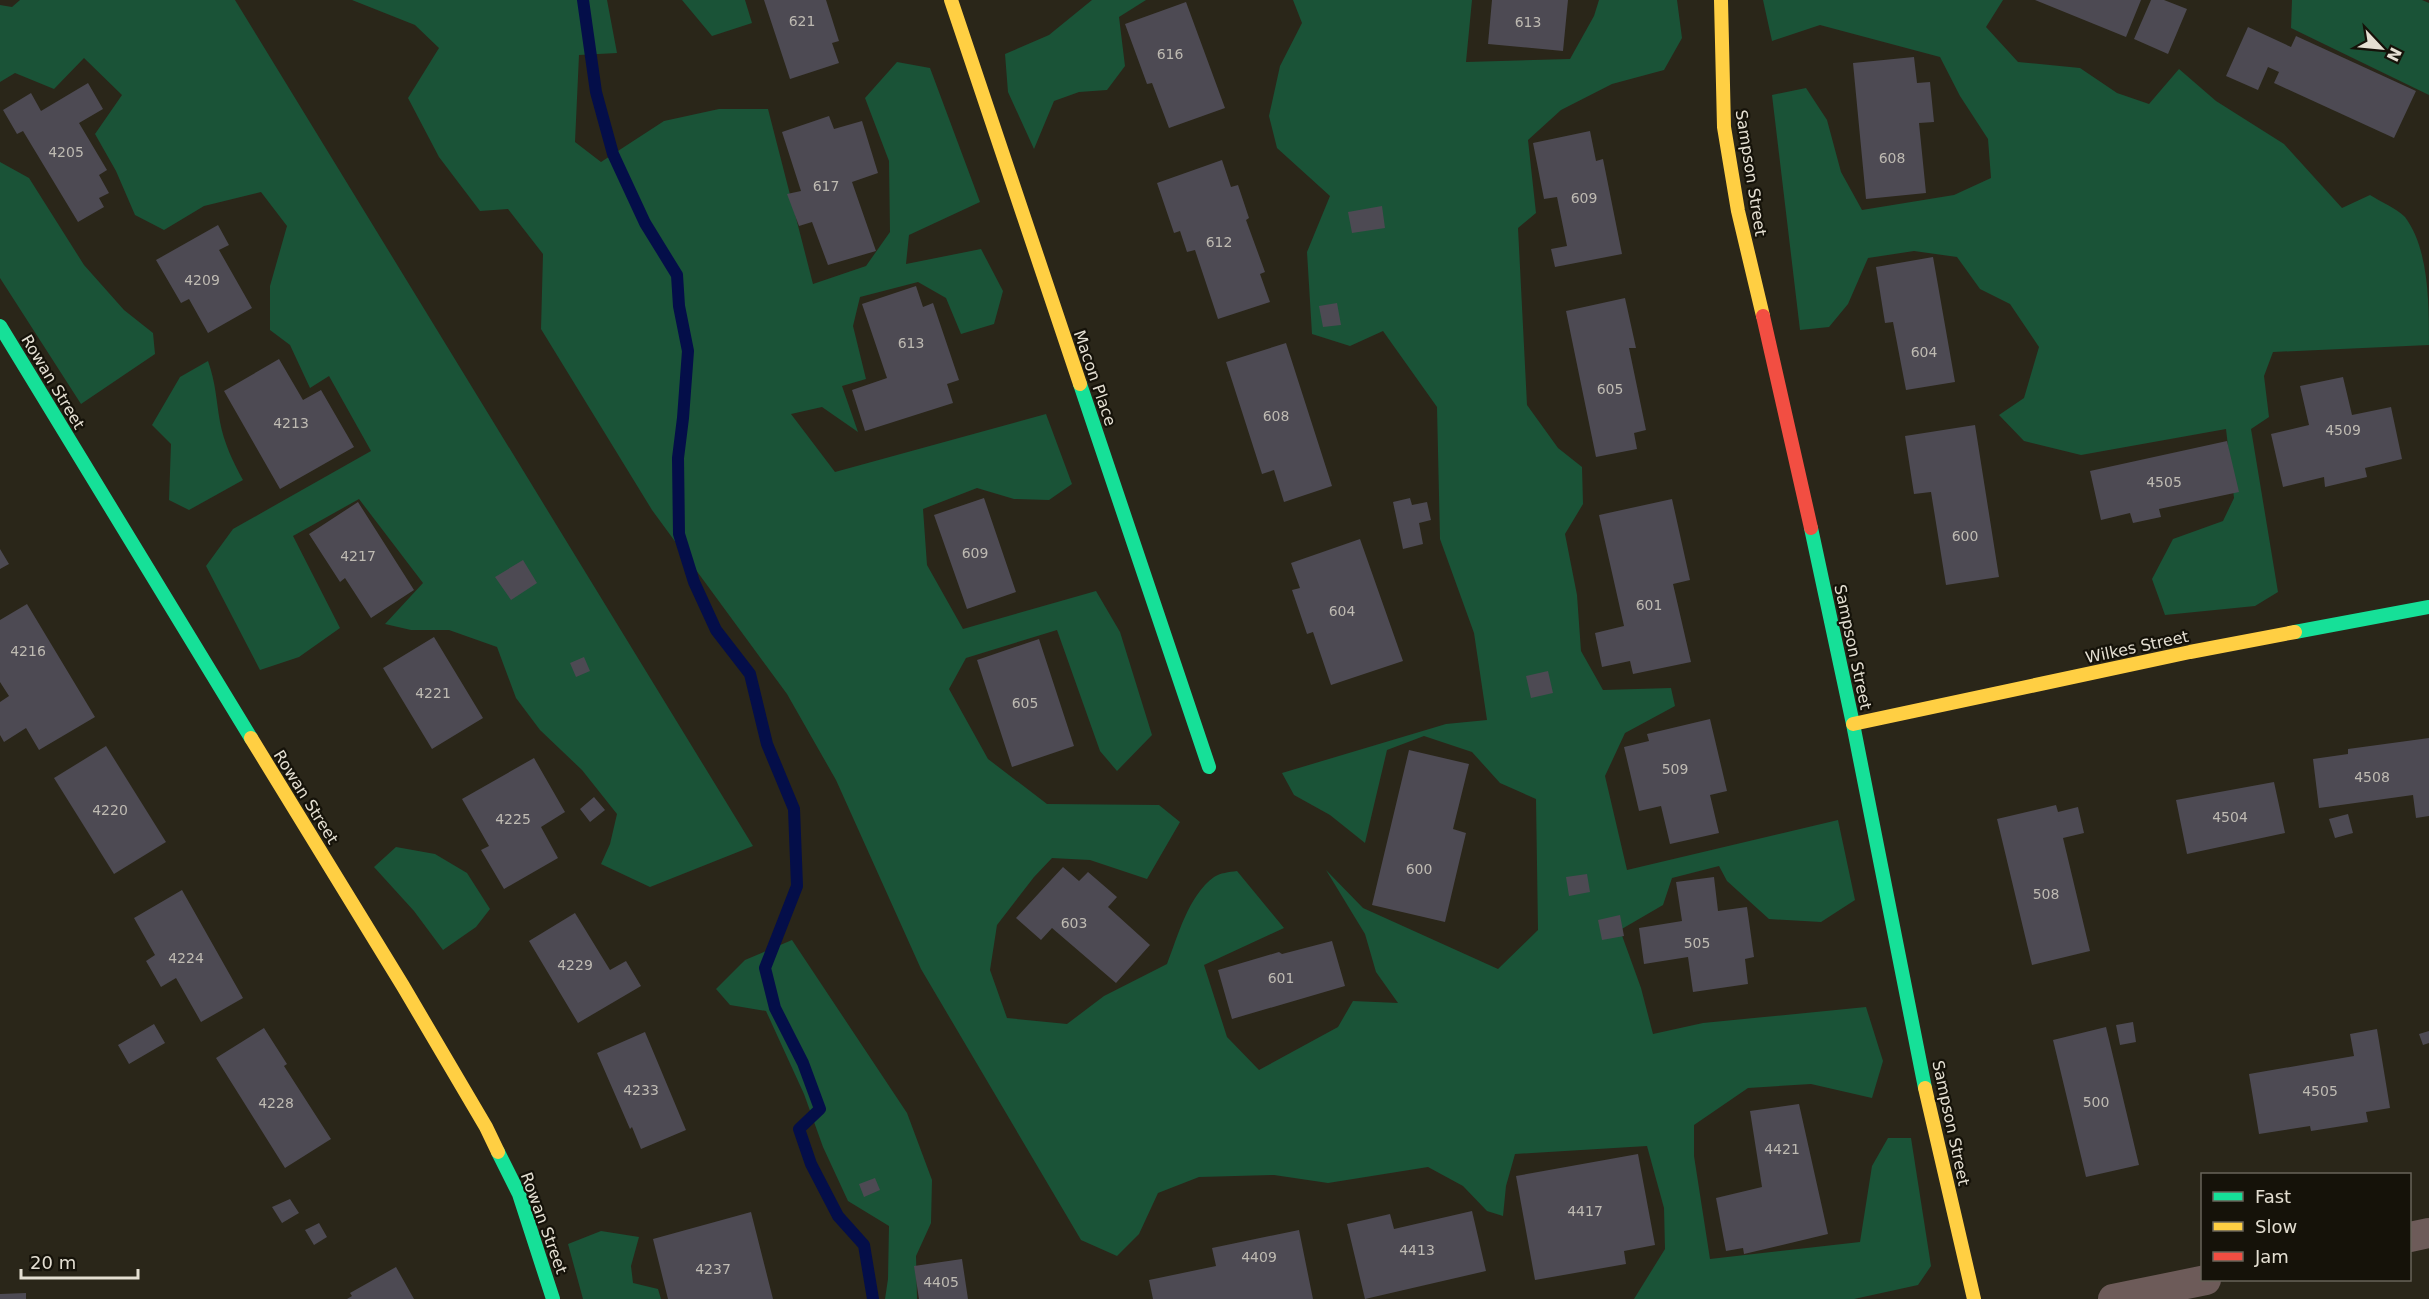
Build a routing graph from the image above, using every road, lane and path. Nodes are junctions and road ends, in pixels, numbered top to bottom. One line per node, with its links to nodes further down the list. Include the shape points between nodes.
1 (951, 0): 6 (street, Macon Place)
2 (1721, 0): 5 (street, Sampson Street, via 1724,127 1738,211)
3 (0, 327): 10 (street, Rowan Street, via 486,1127 519,1194)
4 (2429, 607): 5 (street, Wilkes Street, via 2190,652)
5 (1853, 724): 11 (street, Sampson Street, via 1926,1092)
6 (1209, 767)
7 (2429, 1233): 8 (street)
8 (2411, 1237)
9 (2201, 1281): 12 (street)
10 (553, 1299)
11 (1974, 1299)
12 (2114, 1299)

